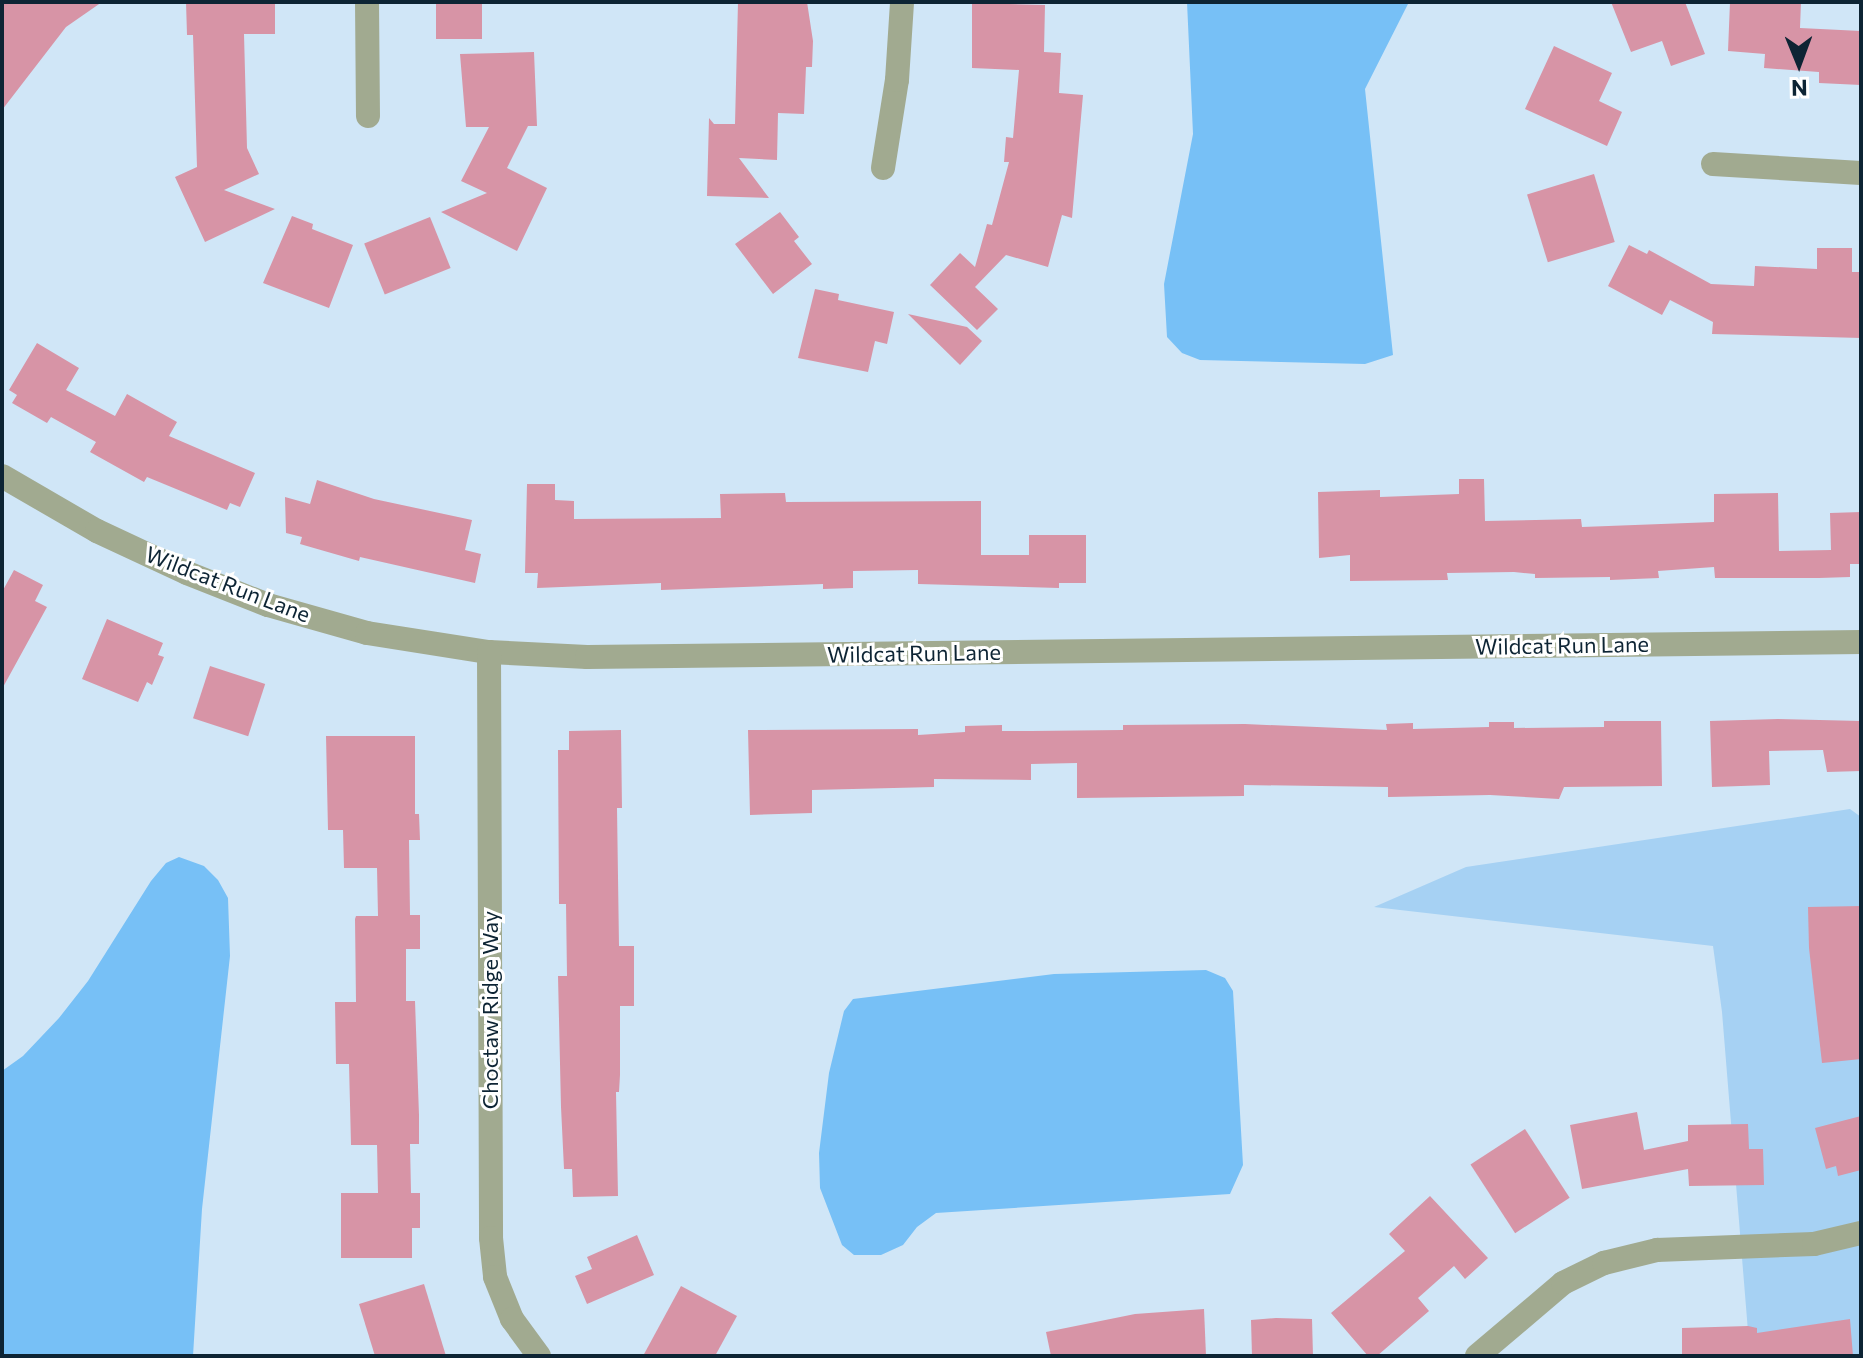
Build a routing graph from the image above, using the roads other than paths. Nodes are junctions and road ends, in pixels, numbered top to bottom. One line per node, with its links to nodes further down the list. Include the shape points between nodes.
1 (367, 2): 3 (street)
2 (902, 2): 5 (street)
3 (368, 116)
4 (1713, 164): 6 (street)
5 (883, 168)
6 (1861, 173)
7 (2, 476): 9 (street, Wildcat Run Lane, via 97,531 268,605 367,633)
8 (1861, 642): 9 (street, Wildcat Run Lane, via 587,657)
9 (489, 652): 11 (street, Choctaw Ridge Way, via 491,1238 495,1277 512,1319)
10 (1861, 1233): 12 (street, via 1814,1244 1657,1250 1604,1263 1563,1283)
11 (539, 1356)
12 (1477, 1356)

